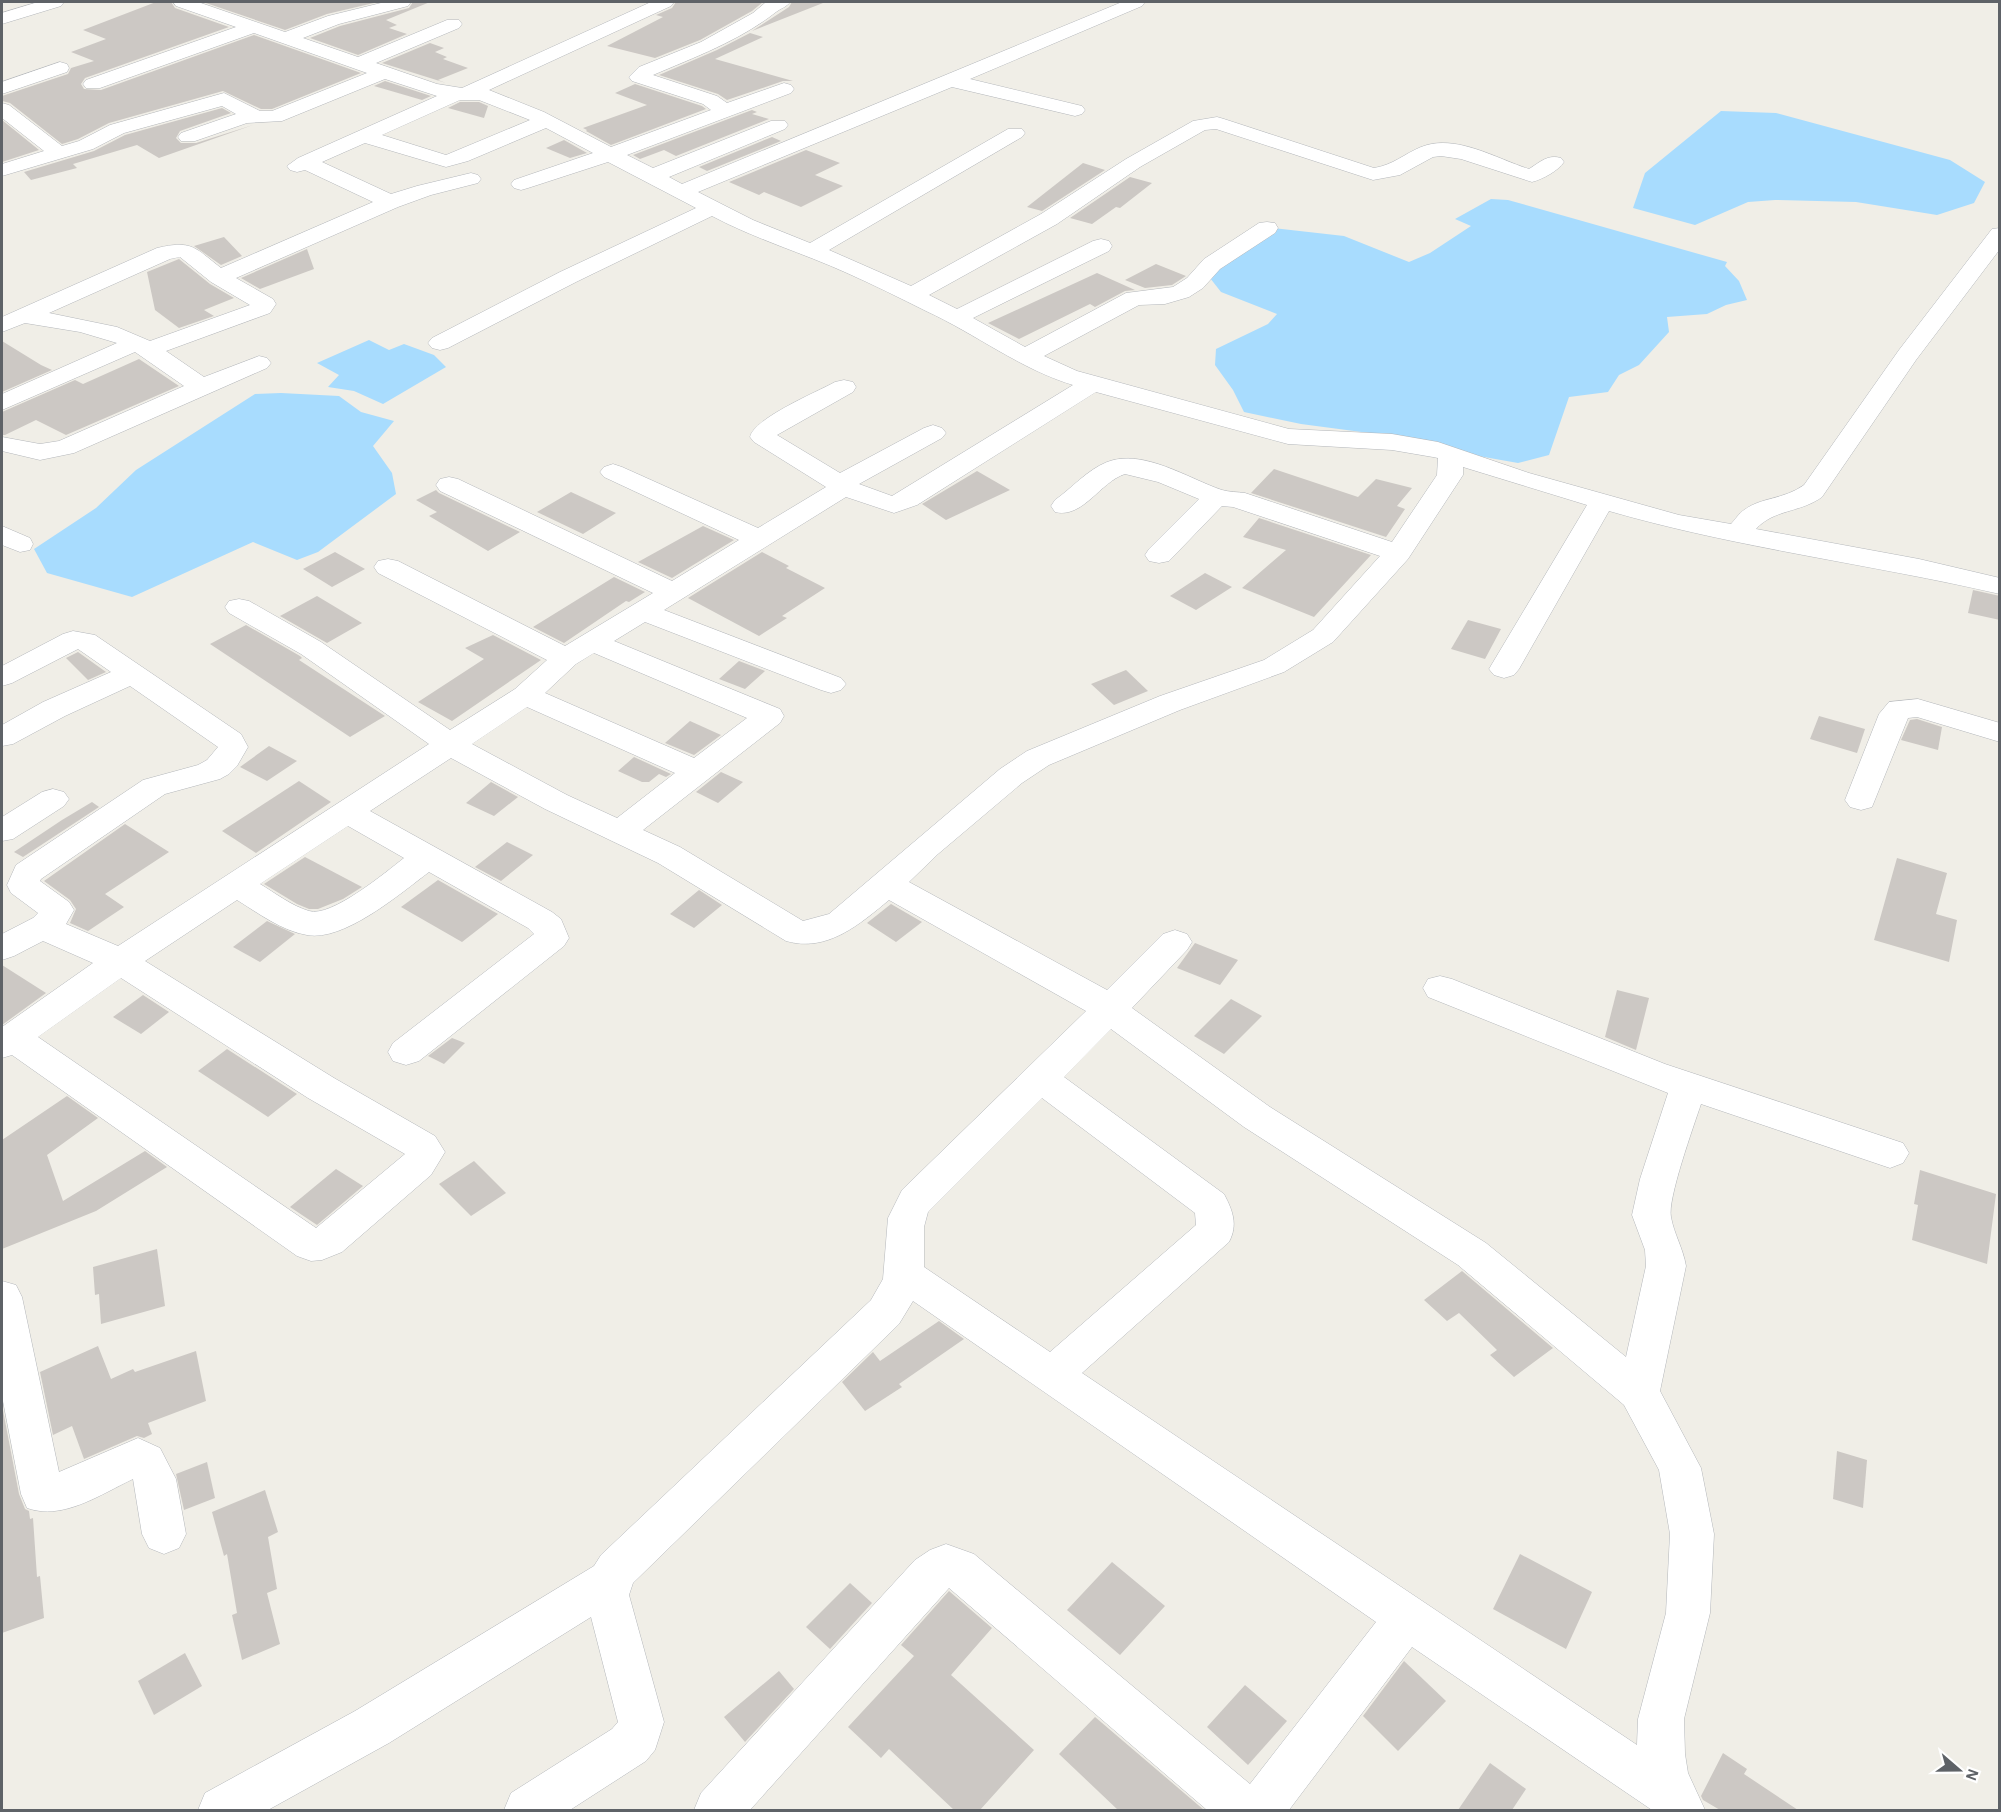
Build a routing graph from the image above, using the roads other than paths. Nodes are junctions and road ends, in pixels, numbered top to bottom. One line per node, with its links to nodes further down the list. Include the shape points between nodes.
1 (55, 2): 7 (street)
2 (182, 2): 9 (street)
3 (402, 2): 10 (street)
4 (665, 2): 18 (street)
5 (781, 2): 21 (street, via 720,40 639,77 701,96)
6 (1136, 2): 14 (street)
7 (6, 14)
8 (453, 24): 11 (street)
9 (254, 27): 10 (street); 15 (street)
10 (286, 38): 11 (street)
11 (358, 64): 13 (street)
12 (60, 68): 16 (street)
13 (384, 73): 18 (street); 22 (street, via 275,117)
14 (948, 80): 20 (street); 35 (street)
15 (93, 84)
16 (2, 88)
17 (783, 89): 21 (street)
18 (461, 94): 23 (street, via 482,94); 26 (street)
19 (2, 109): 28 (street)
20 (1075, 110)
21 (725, 111): 29 (street)
22 (254, 116): 27 (street); 28 (street, via 224,99 117,129 93,143)
23 (546, 121): 26 (street, via 446,161); 29 (street)
24 (778, 125): 32 (street)
25 (1015, 133): 41 (street)
26 (363, 136): 36 (street, via 301,164)
27 (188, 137)
28 (59, 153): 31 (street)
29 (608, 155): 32 (street); 34 (street)
30 (1554, 162): 43 (street, via 1532,176 1466,155 1433,150 1393,171 1373,174 1207,123 1133,163 1049,219)
31 (2, 170)
32 (650, 177): 35 (street)
33 (471, 179): 36 (street)
34 (521, 184)
35 (680, 192): 37 (street)
36 (390, 202): 42 (street)
37 (712, 208): 41 (street); 46 (street)
38 (1267, 228): 48 (street, via 1212,264 1181,292 1134,298)
39 (2000, 234): 63 (street, via 1907,355 1813,491 1798,501 1754,515)
40 (1101, 246): 44 (street)
41 (812, 251): 43 (street)
42 (219, 277): 45 (street, via 184,250 175,249); 47 (street, via 265,304)
43 (912, 295): 44 (street)
44 (956, 318): 48 (street)
45 (12, 321): 47 (street, via 99,328)
46 (440, 343)
47 (142, 346): 51 (street); 53 (street)
48 (1026, 356): 50 (street, via 1068,376)
49 (259, 363): 51 (street)
50 (1094, 383): 56 (street, via 1288,435 1392,442); 59 (street, via 894,505)
51 (202, 387): 55 (street, via 52,452)
52 (844, 387): 59 (street, via 772,426 763,437)
53 (2, 403)
54 (933, 433): 59 (street)
55 (2, 444)
56 (1451, 454): 61 (street); 65 (street, via 1450,475)
57 (613, 472): 64 (street)
58 (449, 484): 69 (street)
59 (842, 485): 64 (street)
60 (1217, 498): 62 (street, via 1196,486 1130,465 1118,466); 65 (street, via 1236,499); 66 (street)
61 (1602, 501): 63 (street, via 1676,522); 74 (street)
62 (1064, 506)
63 (1737, 533): 68 (street)
64 (759, 539): 69 (street)
65 (1398, 553): 90 (street, via 1323,636 1274,666 1170,703 1038,758 936,839)
66 (1159, 555)
67 (388, 567): 73 (street)
68 (2000, 586)
69 (673, 592): 71 (street)
70 (239, 607): 81 (street, via 311,648)
71 (642, 611): 72 (street); 77 (street)
72 (593, 642): 73 (street); 82 (street, via 769,716)
73 (566, 658): 78 (street)
74 (1503, 669)
75 (134, 673): 76 (street, via 79,639); 80 (street); 89 (street, via 230,741 229,755 195,778 176,777 154,787 27,873)
76 (2, 677)
77 (831, 684)
78 (525, 695): 81 (street); 82 (street)
79 (2000, 733): 84 (street, via 1918,708 1900,709 1894,714)
80 (2, 737)
81 (449, 744): 85 (street); 87 (street)
82 (697, 771): 87 (street)
83 (53, 799): 86 (street)
84 (1861, 801)
85 (347, 812): 88 (street); 91 (street)
86 (2, 831)
87 (619, 832): 90 (street, via 669,855 798,933 841,922)
88 (428, 857): 91 (street, via 344,916 324,924 308,924); 99 (street, via 540,920 549,927 552,938)
89 (12, 878): 92 (street, via 57,910)
90 (887, 884): 97 (street, via 1089,995)
91 (236, 885): 95 (street)
92 (45, 926): 94 (street); 95 (street)
93 (1175, 942): 97 (street)
94 (2, 948)
95 (120, 961): 98 (street); 98 (street, via 321,1088 422,1146 425,1156 328,1241 310,1245)
96 (1440, 988): 101 (street)
97 (1109, 1010): 100 (street); 106 (street, via 1257,1117 1472,1254)
98 (7, 1041)
99 (406, 1052)
100 (1040, 1078): 103 (street, via 909,1209 905,1218); 105 (street, via 1211,1205 1215,1218 1215,1231)
101 (1688, 1086): 102 (street); 106 (street, via 1651,1215 1666,1266)
102 (1890, 1153)
103 (904, 1274): 105 (street); 108 (street, via 895,1299 885,1312 617,1569)
104 (2, 1297): 107 (street, via 42,1494 60,1492 142,1458 154,1475)
105 (1052, 1375): 109 (street)
106 (1639, 1392): 110 (street, via 1680,1468 1692,1534 1688,1613 1661,1719 1661,1754)
107 (164, 1534)
108 (610, 1581): 111 (street, via 372,1727); 112 (street, via 607,1595 640,1722 638,1734 629,1746)
109 (1407, 1618): 110 (street); 115 (street)
110 (1676, 1802)
111 (222, 1810)
112 (528, 1810)
113 (718, 1810): 114 (street, via 931,1575 946,1564 958,1568)
114 (1243, 1810)
115 (1260, 1810)

